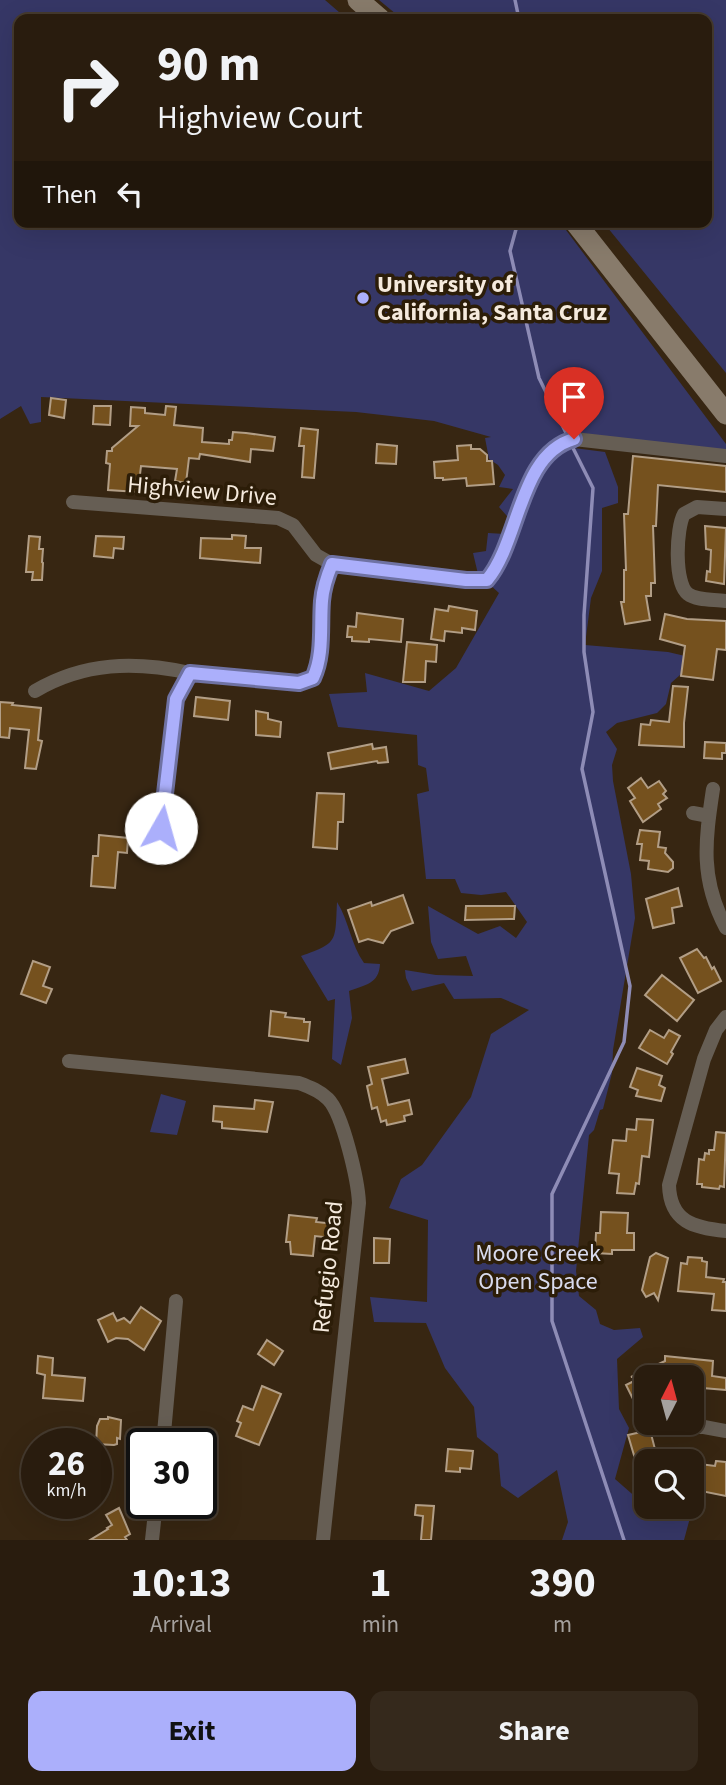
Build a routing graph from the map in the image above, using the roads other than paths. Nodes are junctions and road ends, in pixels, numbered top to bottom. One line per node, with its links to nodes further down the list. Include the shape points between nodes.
1 (358, 0): 2 (main road)
2 (374, 14)
3 (580, 228): 4 (main road)
4 (726, 414)
5 (726, 456): 8 (street, via 574,439 557,447 531,477 504,555 487,580)
6 (73, 502): 8 (street, Highview Drive, via 278,518 293,525 316,555)
7 (726, 509): 9 (street, via 689,509 679,527 681,586 697,598)
8 (332, 564): 10 (street, via 325,581 319,666 313,678 299,683)
9 (726, 601)
10 (190, 673): 11 (street, via 94,667); 15 (street, via 176,699 161,828)
11 (35, 691)
12 (713, 789): 14 (street)
13 (693, 813): 14 (street)
14 (709, 816): 16 (street, via 708,882)
15 (150, 846)
16 (726, 928)
17 (726, 1017): 19 (street, via 704,1059 669,1185 672,1204 684,1220)
18 (69, 1061): 26 (street, Refugio Road, via 299,1083 327,1098 337,1111 359,1203)
19 (726, 1231)
20 (176, 1301): 22 (street)
21 (704, 1427): 23 (street)
22 (164, 1428)
23 (726, 1431)
24 (154, 1519): 25 (street)
25 (152, 1540)
26 (323, 1540)

